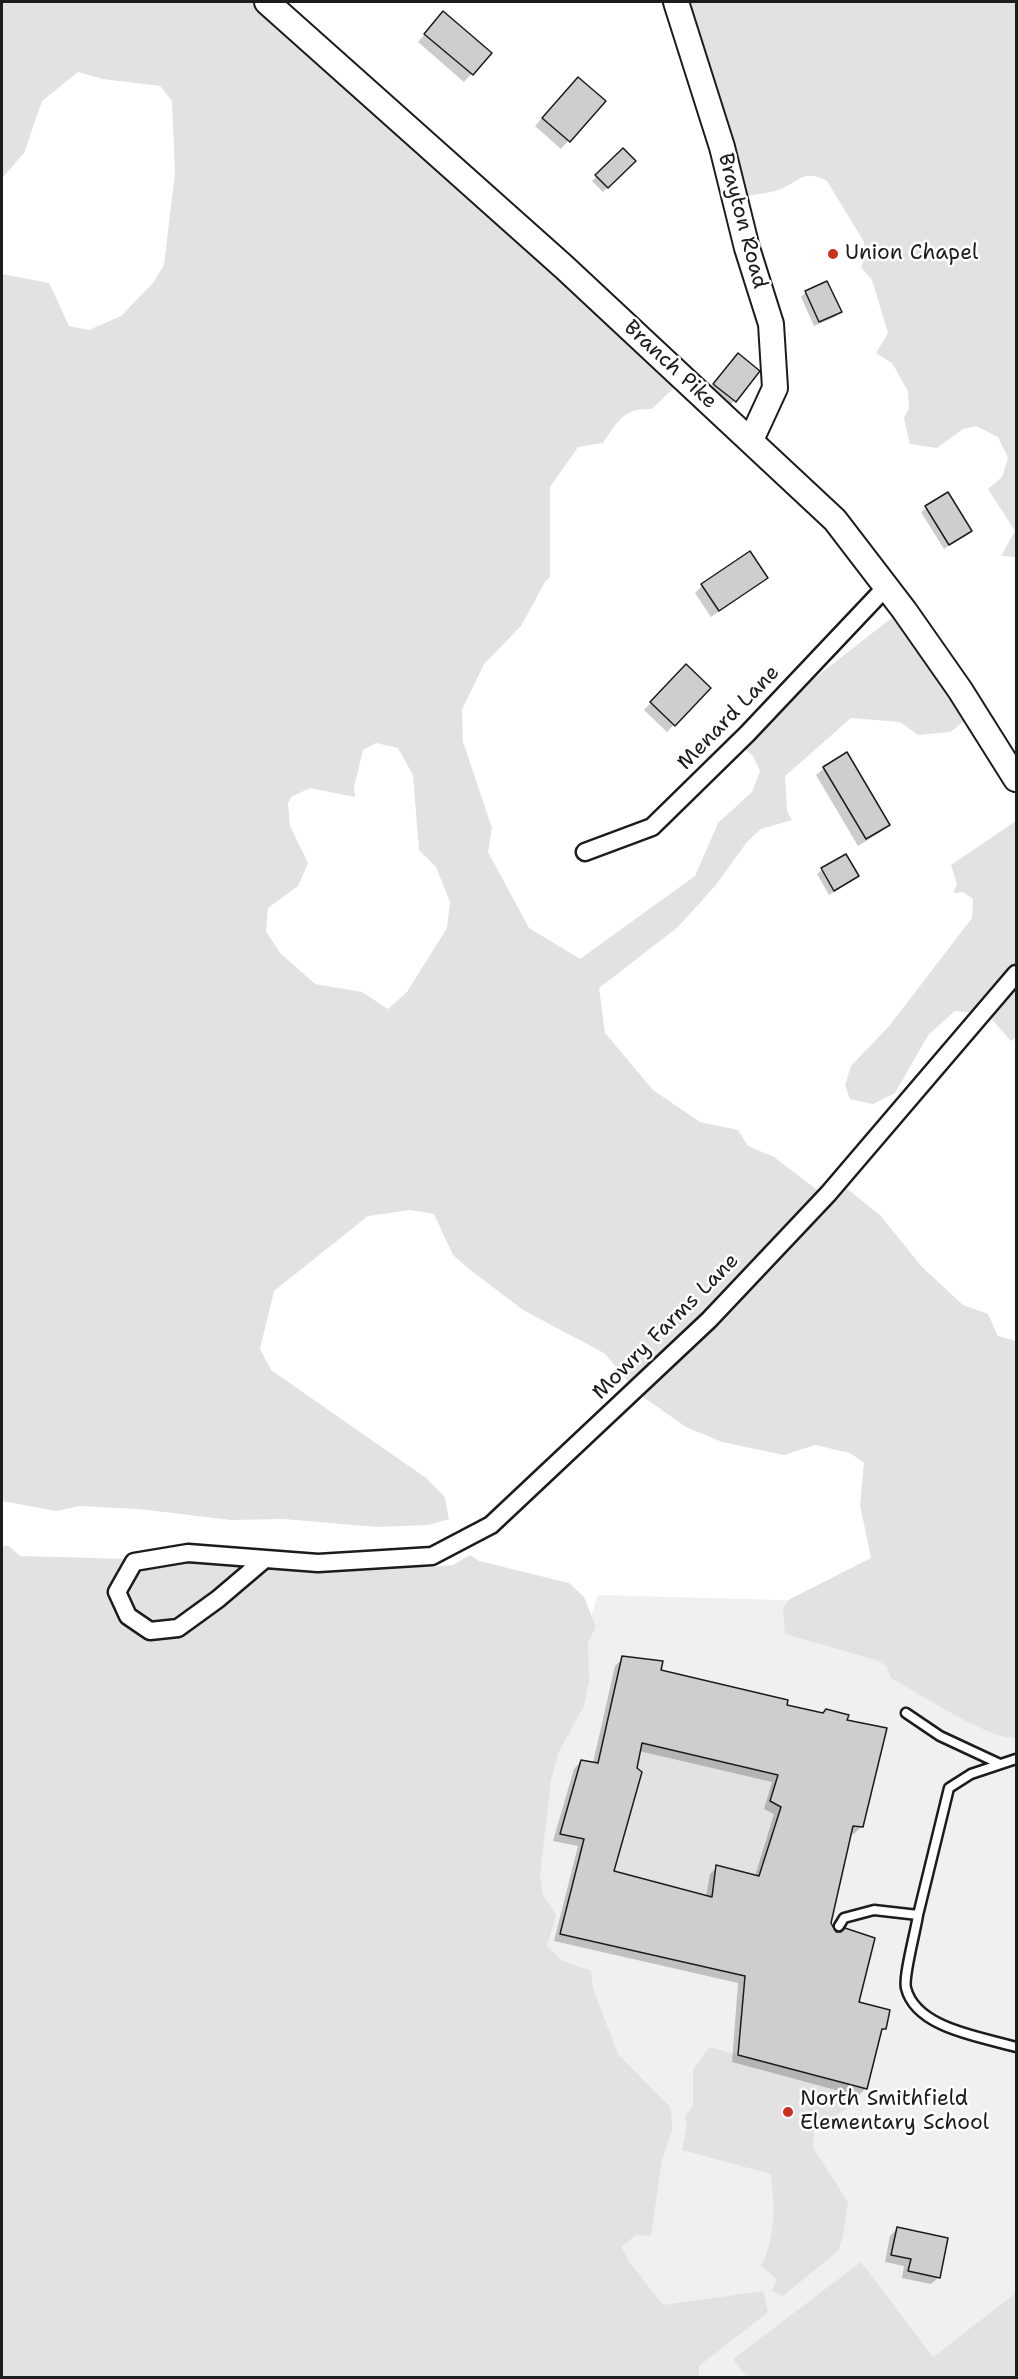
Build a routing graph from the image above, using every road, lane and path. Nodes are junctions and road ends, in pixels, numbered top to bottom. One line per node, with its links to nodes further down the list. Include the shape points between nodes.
1 (267, 2): 3 (main road, Branch Pike)
2 (676, 2): 3 (main road, Brayton Road, via 722,147 771,324 775,387)
3 (751, 440): 4 (main road, Branch Pike, via 835,520)
4 (886, 587): 5 (main road, Branch Pike); 6 (street, Menard Lane, via 747,734 652,827)
5 (1017, 778)
6 (585, 852)
7 (1017, 974): 8 (street, Mowry Farms Lane, via 828,1194 709,1320 491,1525 432,1556 318,1563)
8 (265, 1559): 8 (street, Mowry Farms Lane, via 188,1553 134,1562 117,1592 128,1616 150,1630 178,1628)
9 (906, 1713): 11 (lane, via 940,1736)
10 (1017, 1759): 11 (lane)
11 (1000, 1764): 12 (lane, via 971,1774 950,1788)
12 (918, 1915): 13 (lane, via 874,1910 844,1918); 14 (lane, via 906,1988 916,2007 937,2025)
13 (839, 1926)
14 (1017, 2047)

